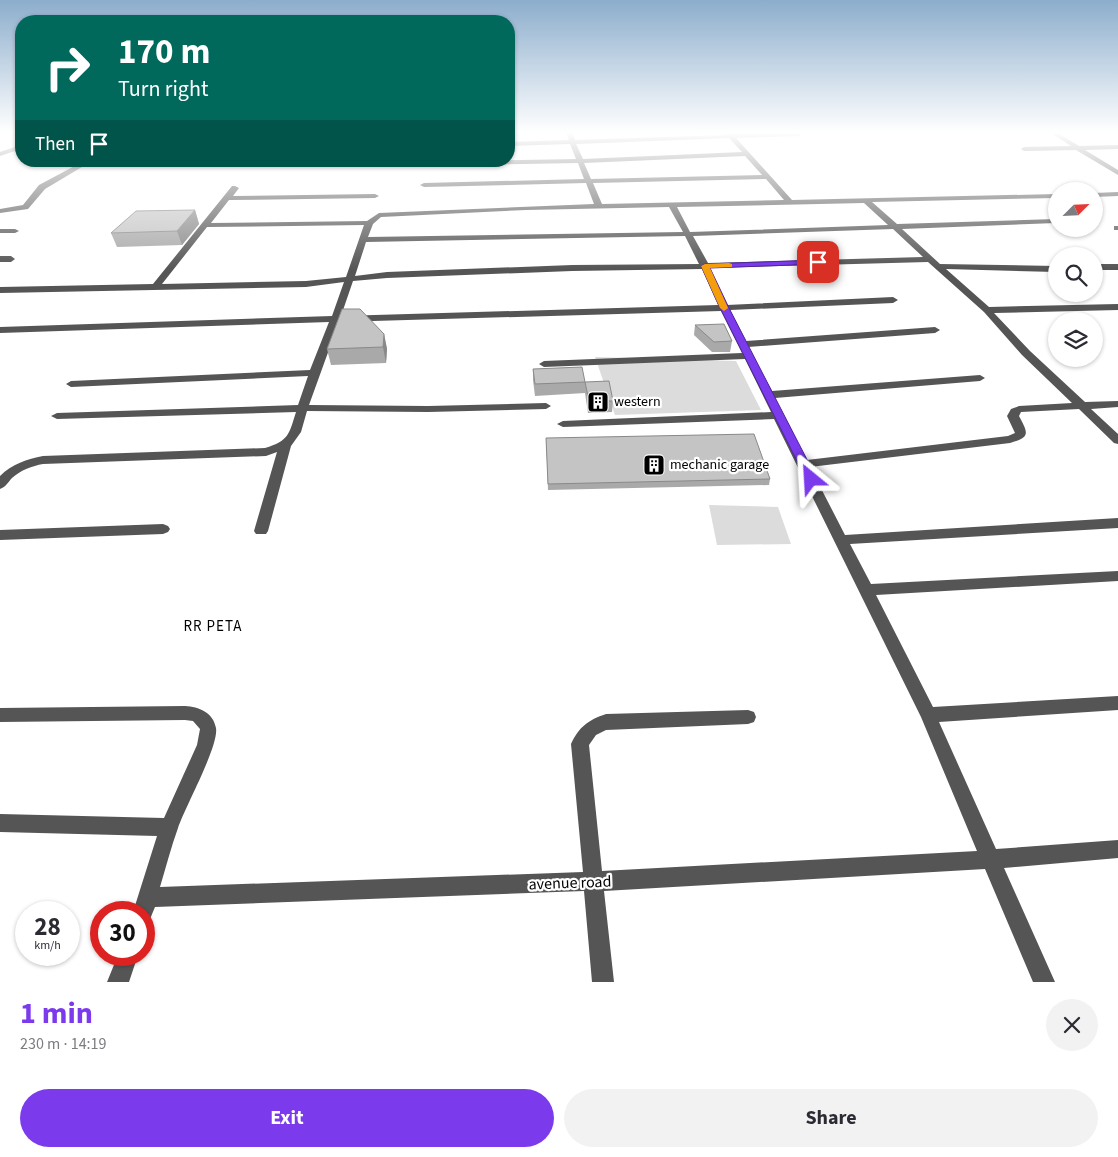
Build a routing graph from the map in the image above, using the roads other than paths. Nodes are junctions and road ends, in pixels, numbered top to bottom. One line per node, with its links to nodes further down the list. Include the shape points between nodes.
1 (55, 179): 17 (street, via 42,186 25,207)
2 (588, 179): 5 (street)
3 (703, 179): 5 (street)
4 (770, 179): 14 (street)
5 (589, 182): 6 (street); 16 (street)
6 (424, 185)
7 (235, 188): 12 (street)
8 (1118, 194): 9 (street)
9 (1103, 195)
10 (375, 196): 12 (street)
11 (1048, 196): 13 (street)
12 (228, 198): 20 (street)
13 (865, 200): 14 (street); 21 (street)
14 (790, 202): 15 (street)
15 (672, 205): 16 (street); 24 (street)
16 (599, 207): 19 (street, via 391,213 379,215)
17 (0, 212)
18 (1048, 221): 21 (street)
19 (368, 223): 20 (street); 25 (street)
20 (205, 225): 35 (street)
21 (895, 228): 24 (street); 28 (street)
22 (0, 231): 23 (street)
23 (15, 231)
24 (688, 234): 25 (street); 29 (street)
25 (362, 240): 34 (street)
26 (0, 259): 27 (street)
27 (11, 259)
28 (930, 259): 29 (street); 30 (street)
29 (705, 266): 34 (street, via 387,275); 39 (street)
30 (938, 266): 33 (street); 40 (street)
31 (1103, 267): 32 (street)
32 (1118, 267)
33 (1048, 269)
34 (348, 280): 35 (street, via 306,284); 41 (street)
35 (156, 286): 36 (street)
36 (0, 290)
37 (893, 300): 39 (street)
38 (1118, 307): 40 (street)
39 (724, 308): 41 (street); 44 (street)
40 (987, 310): 53 (street)
41 (335, 320): 42 (street); 47 (street)
42 (0, 330)
43 (935, 330): 44 (street)
44 (743, 344): 45 (street)
45 (749, 356): 46 (street); 50 (street)
46 (544, 364)
47 (314, 374): 49 (street); 54 (street)
48 (980, 378): 50 (street)
49 (71, 384)
50 (768, 395): 55 (street)
51 (1118, 404): 53 (street)
52 (546, 406): 54 (street)
53 (1081, 406): 58 (street); 60 (street, via 1015,411 1013,416 1021,435 1010,439)
54 (303, 408): 56 (street); 59 (street, via 295,432)
55 (778, 415): 57 (street); 60 (street)
56 (57, 416)
57 (563, 424)
58 (1118, 440)
59 (285, 446): 61 (street, via 266,452 43,460 15,469 5,476); 64 (street)
60 (804, 464): 66 (street)
61 (0, 485)
62 (1118, 523): 66 (street)
63 (164, 529): 65 (street)
64 (261, 531)
65 (0, 535)
66 (842, 540): 68 (street)
67 (1118, 576): 68 (street)
68 (867, 590): 71 (street)
69 (1118, 703): 71 (street)
70 (0, 715): 74 (street, via 197,714 208,729 205,746)
71 (928, 715): 76 (street)
72 (748, 717): 77 (street, via 606,722 586,732 580,744)
73 (0, 823): 74 (street)
74 (169, 827): 78 (street)
75 (1118, 848): 76 (street, avenue road)
76 (991, 860): 77 (street, avenue road); 83 (street)
77 (594, 882): 79 (street, avenue road); 82 (street)
78 (147, 901)
79 (155, 905)
80 (124, 966): 81 (street)
81 (118, 982)
82 (603, 982)
83 (1044, 982)

